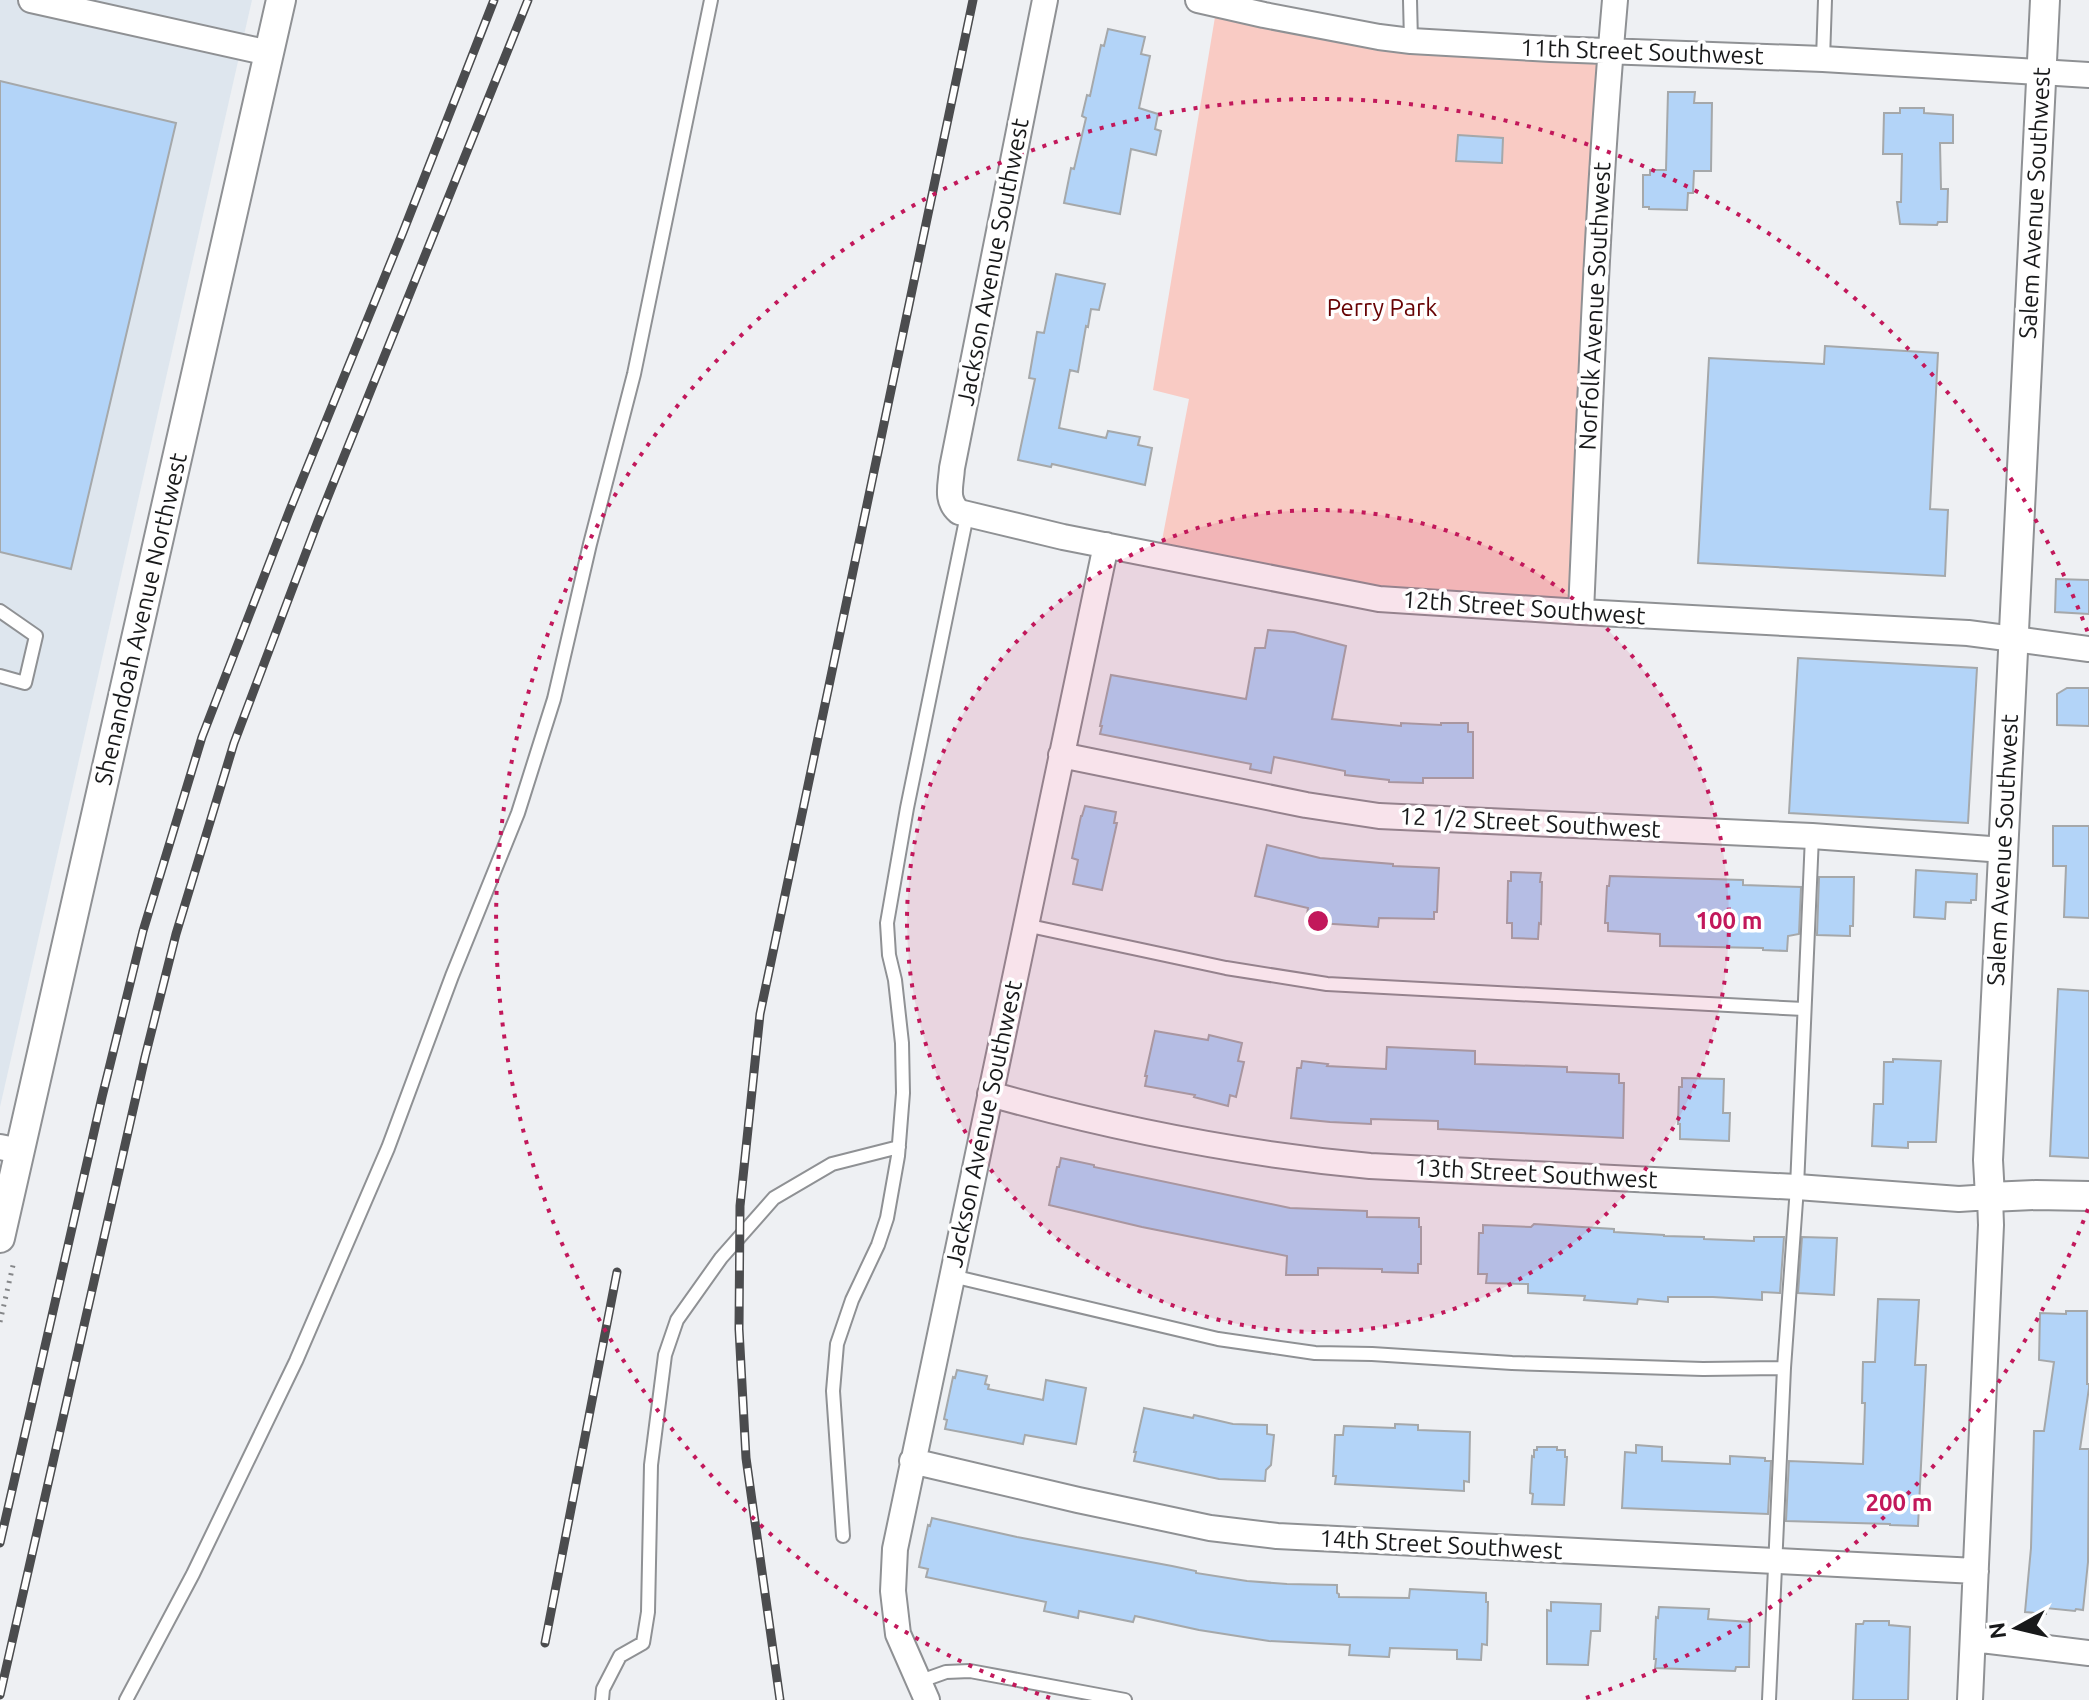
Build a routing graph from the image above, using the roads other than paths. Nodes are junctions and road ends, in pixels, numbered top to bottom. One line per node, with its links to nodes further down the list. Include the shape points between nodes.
1 (31, 0): 12 (street)
2 (281, 0): 12 (street, Shenandoah Avenue Northwest)
3 (711, 0): 44 (lane, via 634,374 554,699 518,813 388,1148 296,1361)
4 (1045, 0): 16 (street, Jackson Avenue Southwest, via 952,468 949,497 952,506)
5 (1198, 0): 10 (street, 11th Street Southwest)
6 (1410, 0): 10 (lane)
7 (1615, 0): 11 (street, Norfolk Avenue Southwest)
8 (1825, 0): 13 (lane)
9 (2045, 0): 14 (street, Salem Avenue Southwest)
10 (1411, 41): 11 (street, 11th Street Southwest)
11 (1611, 51): 13 (street, 11th Street Southwest); 19 (street, Norfolk Avenue Southwest)
12 (269, 53): 30 (street, Shenandoah Avenue Northwest)
13 (1823, 59): 14 (street, 11th Street Southwest)
14 (2041, 74): 15 (street, 11th Street Southwest); 20 (street, Salem Avenue Southwest)
15 (2089, 75)
16 (967, 515): 17 (street, 12th Street Southwest); 29 (lane, via 887,923 902,1043)
17 (1106, 545): 19 (street, 12th Street Southwest, via 1379,599); 23 (street, Jackson Avenue Southwest)
18 (0, 611): 22 (lane, via 36,636 25,683)
19 (1581, 612): 20 (street, 12th Street Southwest)
20 (2012, 639): 21 (street, 12th Street Southwest); 25 (street, Salem Avenue Southwest)
21 (2089, 649)
22 (0, 676)
23 (1061, 755): 24 (street, 12 1/2 Street Southwest, via 1379,816); 26 (street, Jackson Avenue Southwest)
24 (1812, 836): 25 (street, 12 1/2 Street Southwest); 27 (lane)
25 (2004, 850): 33 (street, Salem Avenue Southwest)
26 (1025, 925): 27 (lane, via 1327,984); 28 (street, Jackson Avenue Southwest)
27 (1804, 1009): 31 (lane)
28 (990, 1094): 31 (street, 13th Street Southwest, via 1196,1143 1301,1159); 35 (street, Jackson Avenue Southwest)
29 (899, 1147): 38 (lane, via 887,1218 837,1344 833,1391); 45 (lane, via 832,1164 774,1198 721,1258 677,1320 665,1355 651,1465 643,1643 620,1656)
30 (10, 1149): 34 (street, Shenandoah Avenue Northwest)
31 (1797, 1187): 33 (street, 13th Street Southwest); 36 (lane)
32 (2089, 1196): 33 (street, 13th Street Southwest)
33 (1990, 1197): 40 (street, Salem Avenue Southwest)
34 (0, 1238)
35 (952, 1276): 36 (lane, via 1218,1339 1315,1353); 37 (street, Jackson Avenue Southwest)
36 (1784, 1368): 39 (lane)
37 (912, 1461): 39 (street, 14th Street Southwest, via 1195,1525 1277,1536); 43 (street, Jackson Avenue Southwest, via 895,1549 893,1591 898,1634)
38 (843, 1536)
39 (1774, 1562): 40 (street, 14th Street Southwest); 47 (lane)
40 (1976, 1571): 41 (street, Salem Avenue Southwest)
41 (1973, 1639): 42 (street); 48 (street, Salem Avenue Southwest)
42 (2089, 1653)
43 (922, 1691): 46 (lane, via 946,1672 970,1671)
44 (126, 1700)
45 (602, 1700)
46 (1125, 1700)
47 (1769, 1700)
48 (1970, 1700)

